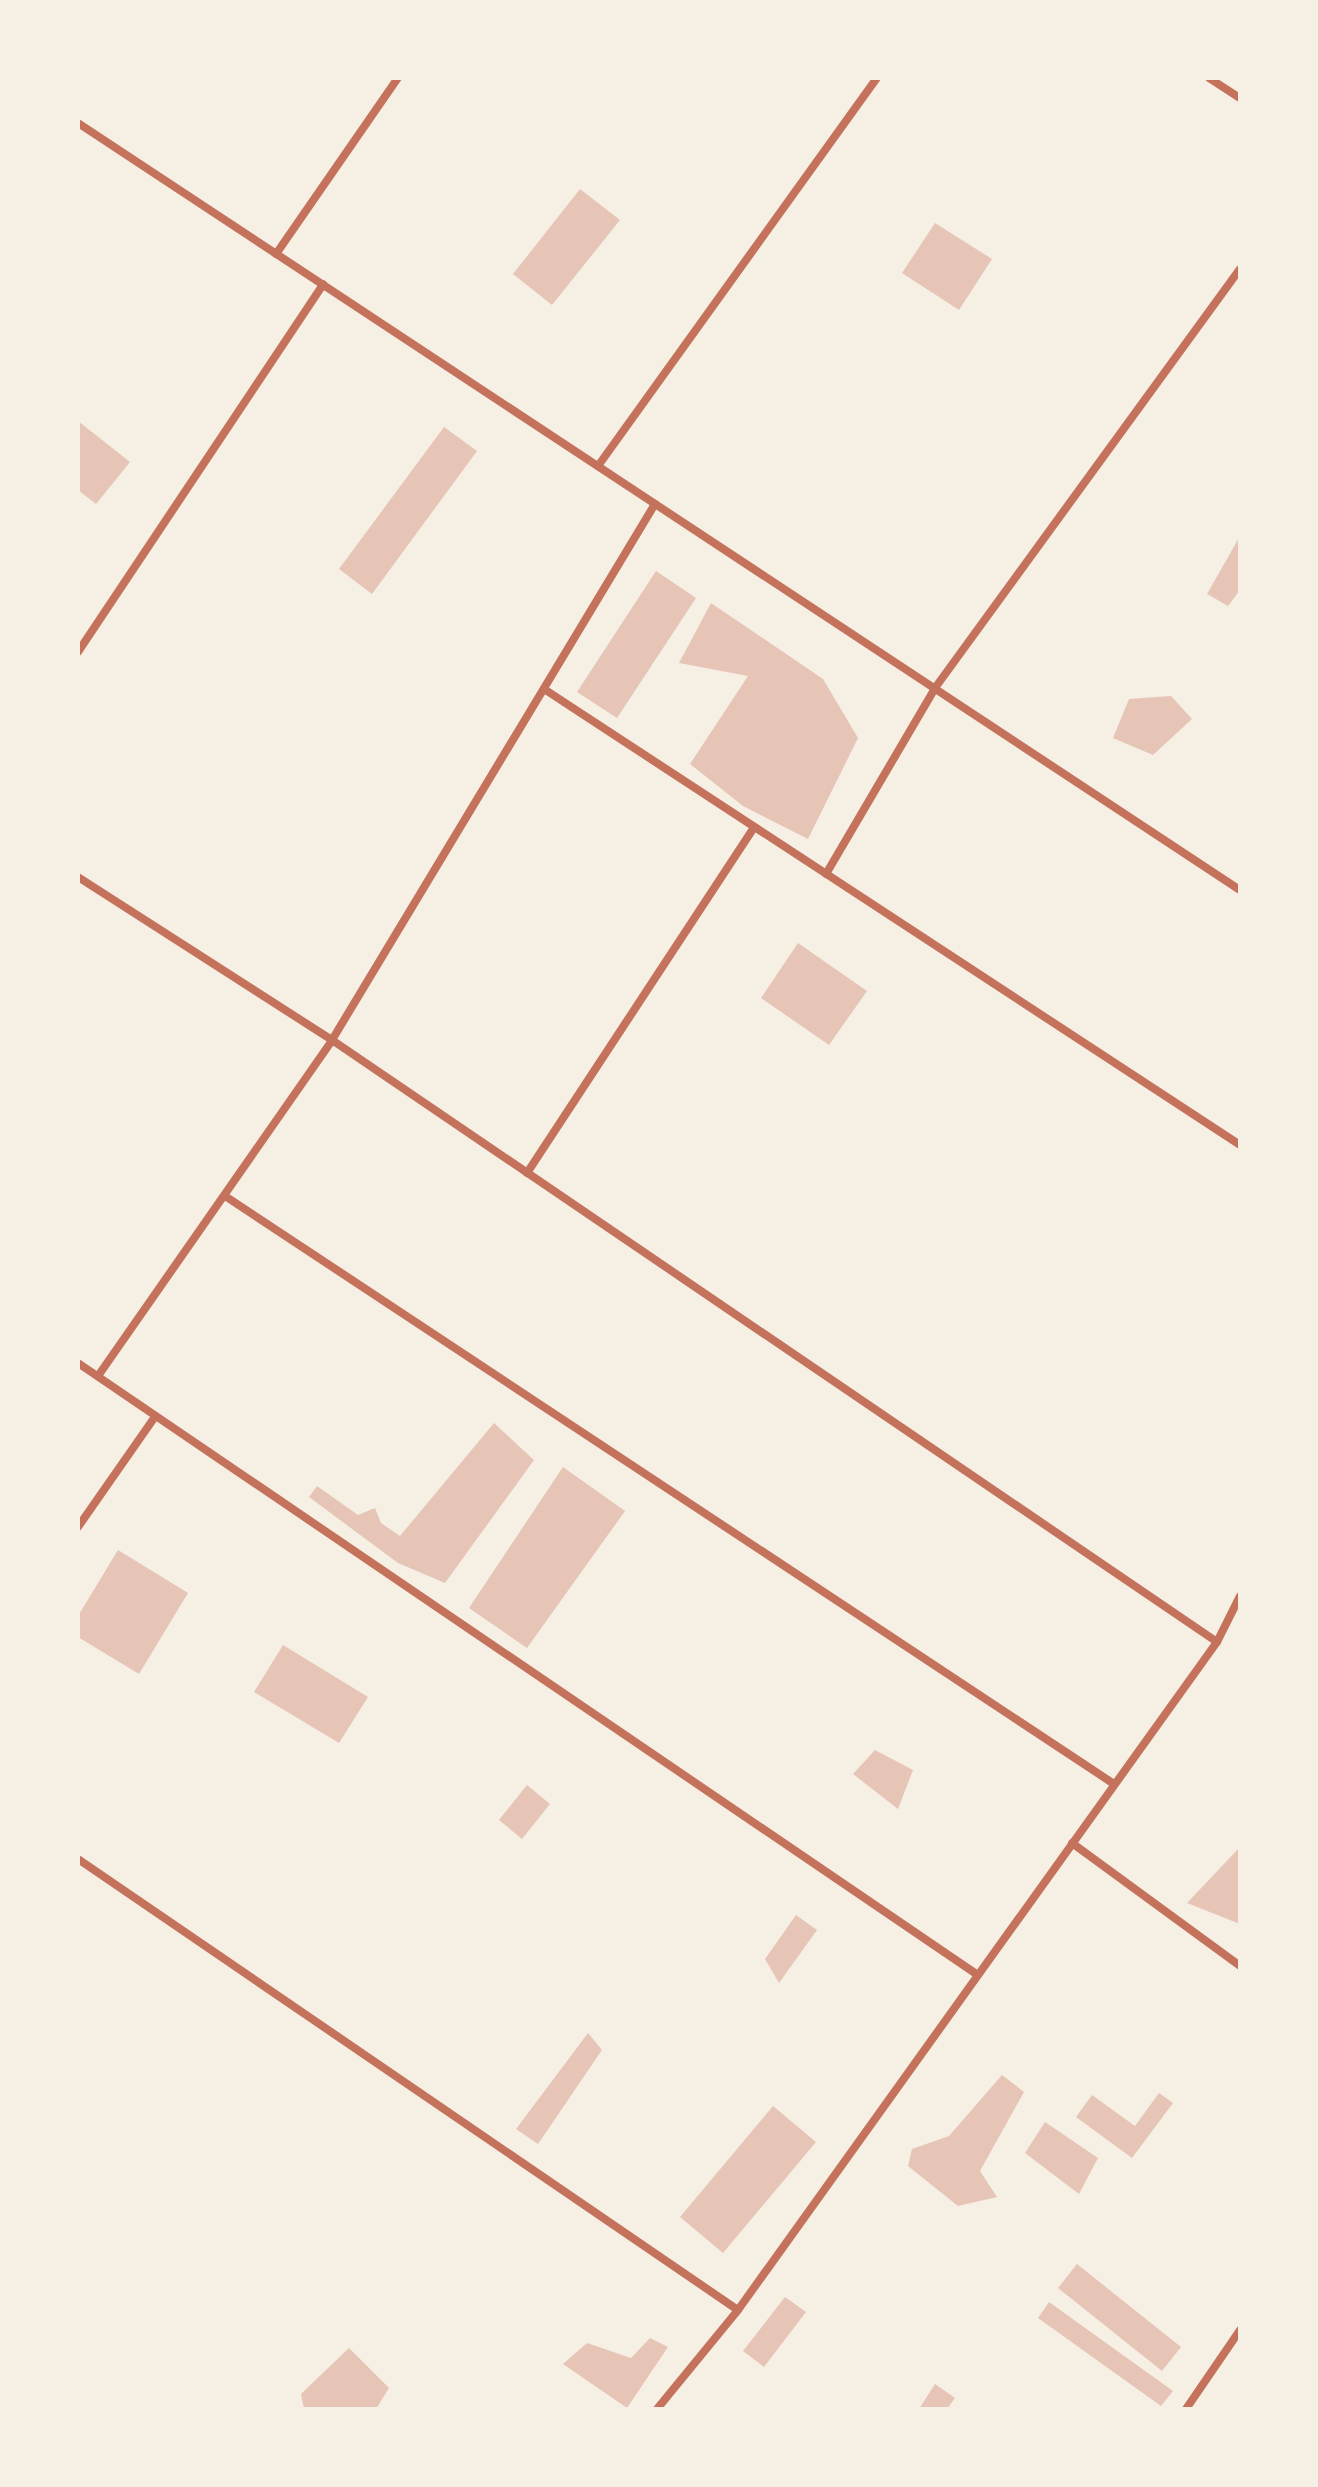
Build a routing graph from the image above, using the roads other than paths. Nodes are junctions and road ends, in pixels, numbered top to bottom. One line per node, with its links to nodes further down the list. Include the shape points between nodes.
1 (398, 78): 6 (street)
2 (877, 78): 9 (street)
3 (1209, 78): 4 (street)
4 (1240, 98)
5 (78, 123): 6 (street)
6 (276, 254): 8 (street)
7 (1240, 269): 12 (street)
8 (323, 284): 9 (street); 11 (street)
9 (598, 466): 10 (street)
10 (655, 504): 12 (street); 13 (street)
11 (78, 652)
12 (935, 688): 15 (street); 17 (street)
13 (544, 689): 14 (street); 18 (street)
14 (754, 827): 15 (street); 20 (street)
15 (826, 874): 19 (street)
16 (78, 877): 18 (street)
17 (1240, 890)
18 (332, 1040): 20 (street); 21 (street)
19 (1240, 1145)
20 (527, 1173): 27 (street)
21 (225, 1196): 23 (street); 28 (street)
22 (78, 1363): 23 (street)
23 (98, 1376): 24 (street)
24 (154, 1418): 25 (street); 32 (street)
25 (78, 1527)
26 (1240, 1596): 27 (street)
27 (1217, 1642): 28 (street)
28 (1114, 1784): 29 (street)
29 (1072, 1843): 31 (street); 32 (street)
30 (78, 1859): 33 (street)
31 (1240, 1966)
32 (978, 1975): 33 (street)
33 (738, 2310): 35 (street)
34 (1240, 2330): 36 (street)
35 (657, 2409)
36 (1186, 2409)

